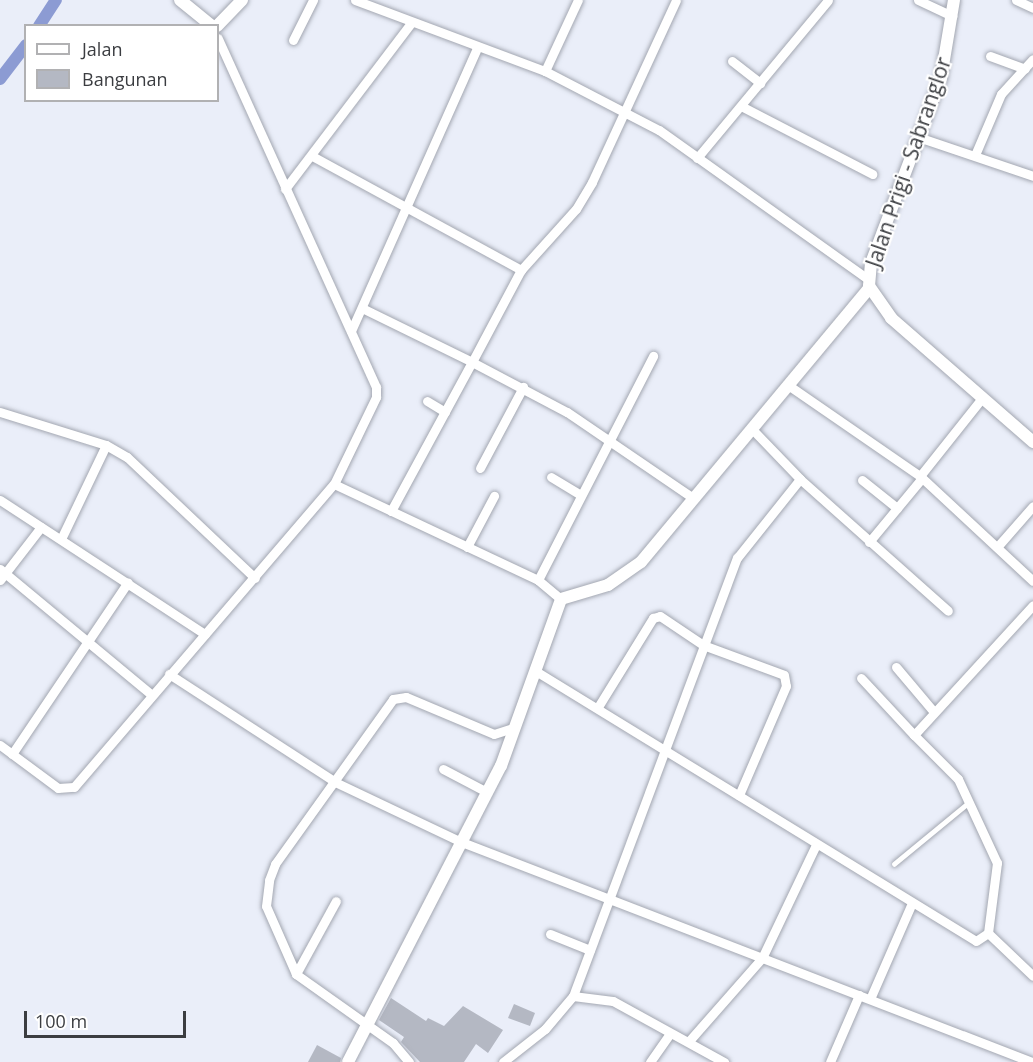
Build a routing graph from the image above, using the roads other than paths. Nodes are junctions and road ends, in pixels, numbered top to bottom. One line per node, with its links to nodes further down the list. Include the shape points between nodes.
1 (180, 0): 14 (street)
2 (242, 0): 15 (street)
3 (313, 0): 17 (street)
4 (355, 0): 13 (street)
5 (578, 0): 23 (street)
6 (676, 0): 26 (street)
7 (828, 0): 24 (street)
8 (918, 0): 12 (street)
9 (954, 0): 12 (street, Jalan Prigi - Sabranglor)
10 (1016, 0): 11 (street)
11 (1033, 8)
12 (952, 16): 27 (street, Jalan Prigi - Sabranglor, via 943,72)
13 (411, 23): 18 (street); 29 (street)
14 (210, 24)
15 (219, 24)
16 (219, 40): 33 (street)
17 (293, 40)
18 (477, 48): 23 (street); 34 (street)
19 (990, 56): 22 (street)
20 (1033, 59): 22 (street)
21 (732, 62): 24 (street)
22 (1025, 69): 28 (street, via 1001,94)
23 (545, 72): 26 (street)
24 (760, 83): 25 (street)
25 (741, 106): 30 (street); 31 (street)
26 (622, 112): 30 (street, via 659,130); 35 (street, via 576,209)
27 (918, 137): 28 (street); 36 (street, Jalan Prigi - Sabranglor)
28 (975, 155): 32 (street)
29 (314, 157): 33 (street); 34 (street)
30 (697, 158): 36 (street)
31 (872, 174)
32 (1033, 176)
33 (285, 189): 38 (street)
34 (409, 207): 35 (street); 37 (street)
35 (521, 270): 40 (street)
36 (869, 284): 41 (street); 43 (street, via 891,318)
37 (364, 309): 38 (street); 40 (street)
38 (351, 331): 56 (street, via 376,394)
39 (653, 356): 48 (street)
40 (472, 362): 42 (street); 46 (street)
41 (788, 385): 47 (street); 53 (street)
42 (523, 387): 48 (street); 51 (street)
43 (982, 398): 49 (street); 53 (street)
44 (427, 401): 46 (street)
45 (0, 412): 50 (street)
46 (445, 412): 63 (street)
47 (755, 423): 54 (street); 59 (street)
48 (608, 437): 57 (street); 59 (street)
49 (1033, 442)
50 (106, 445): 65 (street); 70 (street, via 151,475)
51 (480, 468)
52 (551, 477): 57 (street)
53 (921, 477): 62 (street); 67 (street)
54 (800, 479): 66 (street); 79 (street, via 739,554)
55 (862, 480): 62 (street)
56 (334, 484): 63 (street); 70 (street)
57 (580, 495): 71 (street)
58 (494, 496): 68 (street)
59 (693, 498): 74 (street, via 623,578)
60 (0, 500): 64 (street)
61 (1033, 506): 67 (street)
62 (897, 508): 66 (street)
63 (391, 511): 68 (street)
64 (41, 526): 65 (street); 69 (street)
65 (61, 539): 73 (street)
66 (869, 542): 76 (street)
67 (998, 546): 72 (street)
68 (467, 547): 71 (street)
69 (2, 574): 78 (street)
70 (255, 578): 77 (street)
71 (538, 580): 74 (street)
72 (1033, 581)
73 (128, 582): 77 (street); 78 (street)
74 (561, 599): 81 (street)
75 (1033, 605): 86 (street)
76 (948, 611)
77 (205, 634): 82 (street)
78 (87, 641): 84 (street); 91 (street)
79 (703, 645): 85 (street, via 663,616 653,618); 90 (street); 95 (street, via 784,675 787,682)
80 (896, 667): 86 (street)
81 (534, 670): 85 (street); 87 (street)
82 (169, 674): 84 (street); 93 (street)
83 (861, 678): 88 (street)
84 (152, 695): 91 (street, via 74,787 58,788)
85 (598, 707): 90 (street)
86 (934, 712): 88 (street)
87 (516, 725): 93 (street, via 494,734 406,697 393,699); 94 (street)
88 (914, 735): 96 (street, via 951,770)
89 (0, 746): 91 (street)
90 (666, 750): 95 (street); 100 (street)
91 (12, 754)
92 (443, 769): 94 (street)
93 (335, 782): 97 (street); 107 (street, via 276,864 266,895 276,936)
94 (487, 792): 97 (street)
95 (738, 795): 98 (street)
96 (967, 804): 99 (lane); 103 (street, via 997,864)
97 (459, 842): 100 (street); 112 (street)
98 (816, 845): 102 (street); 106 (street)
99 (894, 864)
100 (611, 898): 105 (street); 106 (street)
101 (336, 901): 107 (street)
102 (912, 903): 103 (street, via 971,940 981,940); 111 (street)
103 (988, 933): 108 (street)
104 (550, 934): 105 (street)
105 (590, 950): 110 (street)
106 (762, 958): 109 (street); 114 (street)
107 (296, 974): 112 (street)
108 (1033, 976)
109 (859, 994): 111 (street); 120 (street)
110 (573, 996): 113 (street, via 613,1001); 117 (street, via 545,1029)
111 (870, 999): 121 (street)
112 (367, 1026): 115 (street); 116 (street, via 393,1043)
113 (670, 1033): 114 (street); 118 (street)
114 (690, 1041): 119 (street)
115 (348, 1062)
116 (409, 1062)
117 (503, 1062)
118 (650, 1062)
119 (724, 1062)
120 (830, 1062)
121 (1032, 1062)

